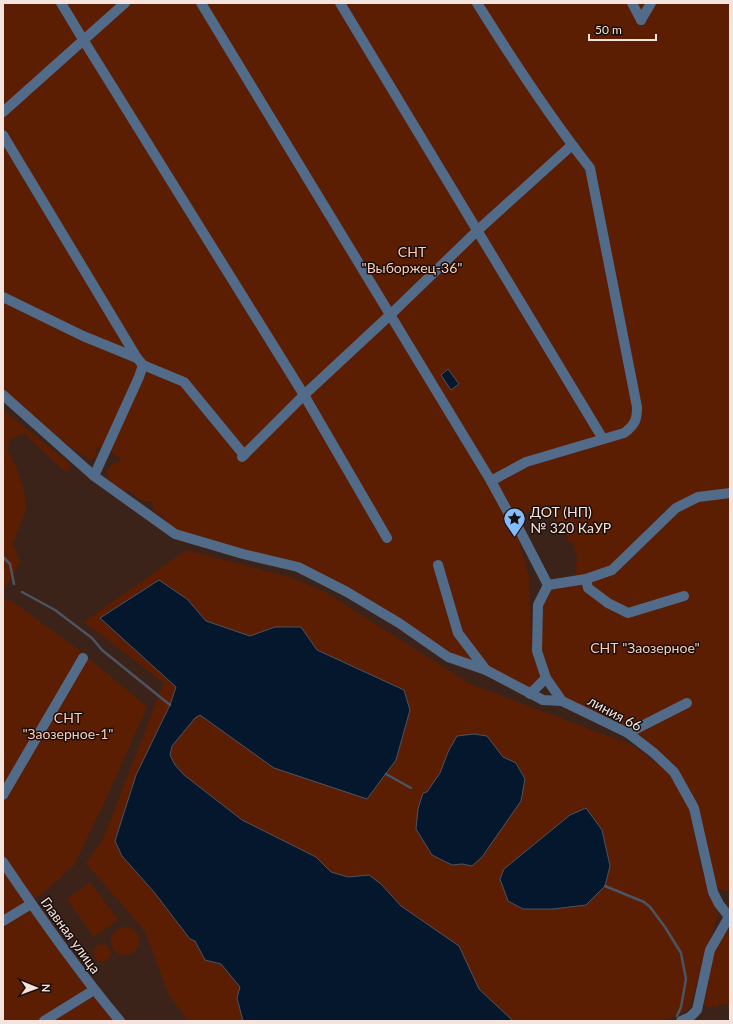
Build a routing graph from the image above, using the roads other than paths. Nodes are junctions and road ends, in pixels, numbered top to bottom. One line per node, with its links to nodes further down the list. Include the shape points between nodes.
1 (61, 3): 8 (street)
2 (125, 3): 8 (street)
3 (201, 3): 14 (street)
4 (340, 3): 12 (street)
5 (477, 3): 11 (street)
6 (632, 3): 7 (street, via 641,20)
7 (651, 3)
8 (84, 41): 9 (street); 17 (street)
9 (3, 112)
10 (3, 135): 15 (street)
11 (572, 145): 12 (street); 18 (street, via 590,168 637,406 637,418 632,427 624,433)
12 (478, 230): 14 (street); 18 (street)
13 (3, 297): 15 (street)
14 (390, 315): 17 (street); 20 (street)
15 (140, 362): 17 (street, via 184,382 243,456); 19 (street, via 139,377)
16 (3, 395): 19 (street)
17 (304, 395): 22 (street)
18 (603, 439): 20 (street, via 526,462)
19 (94, 476): 28 (street, via 175,534 298,567 353,595 448,657)
20 (491, 481): 25 (street, via 520,529)
21 (730, 493): 24 (street, via 698,497 676,508 612,570)
22 (387, 538)
23 (438, 565): 28 (street, via 458,633)
24 (586, 579): 25 (street); 26 (street, via 588,588 608,603 628,613)
25 (548, 585): 29 (street, via 538,605 537,651)
26 (684, 596)
27 (83, 658): 34 (street)
28 (486, 670): 30 (street)
29 (546, 678): 30 (street); 31 (street)
30 (530, 694): 31 (street, линия 66, via 543,700)
31 (562, 701): 33 (street, линия 66)
32 (688, 703): 33 (street)
33 (628, 734): 37 (street, линия 66, via 674,772 694,808 713,892 718,904)
34 (3, 796)
35 (3, 862): 36 (street, Главная улица)
36 (32, 904): 38 (street); 39 (street, Главная улица)
37 (729, 917): 42 (street, via 710,950 697,1010)
38 (3, 921)
39 (94, 990): 40 (street); 41 (street, Главная улица)
40 (44, 1021)
41 (120, 1021)
42 (681, 1021)

